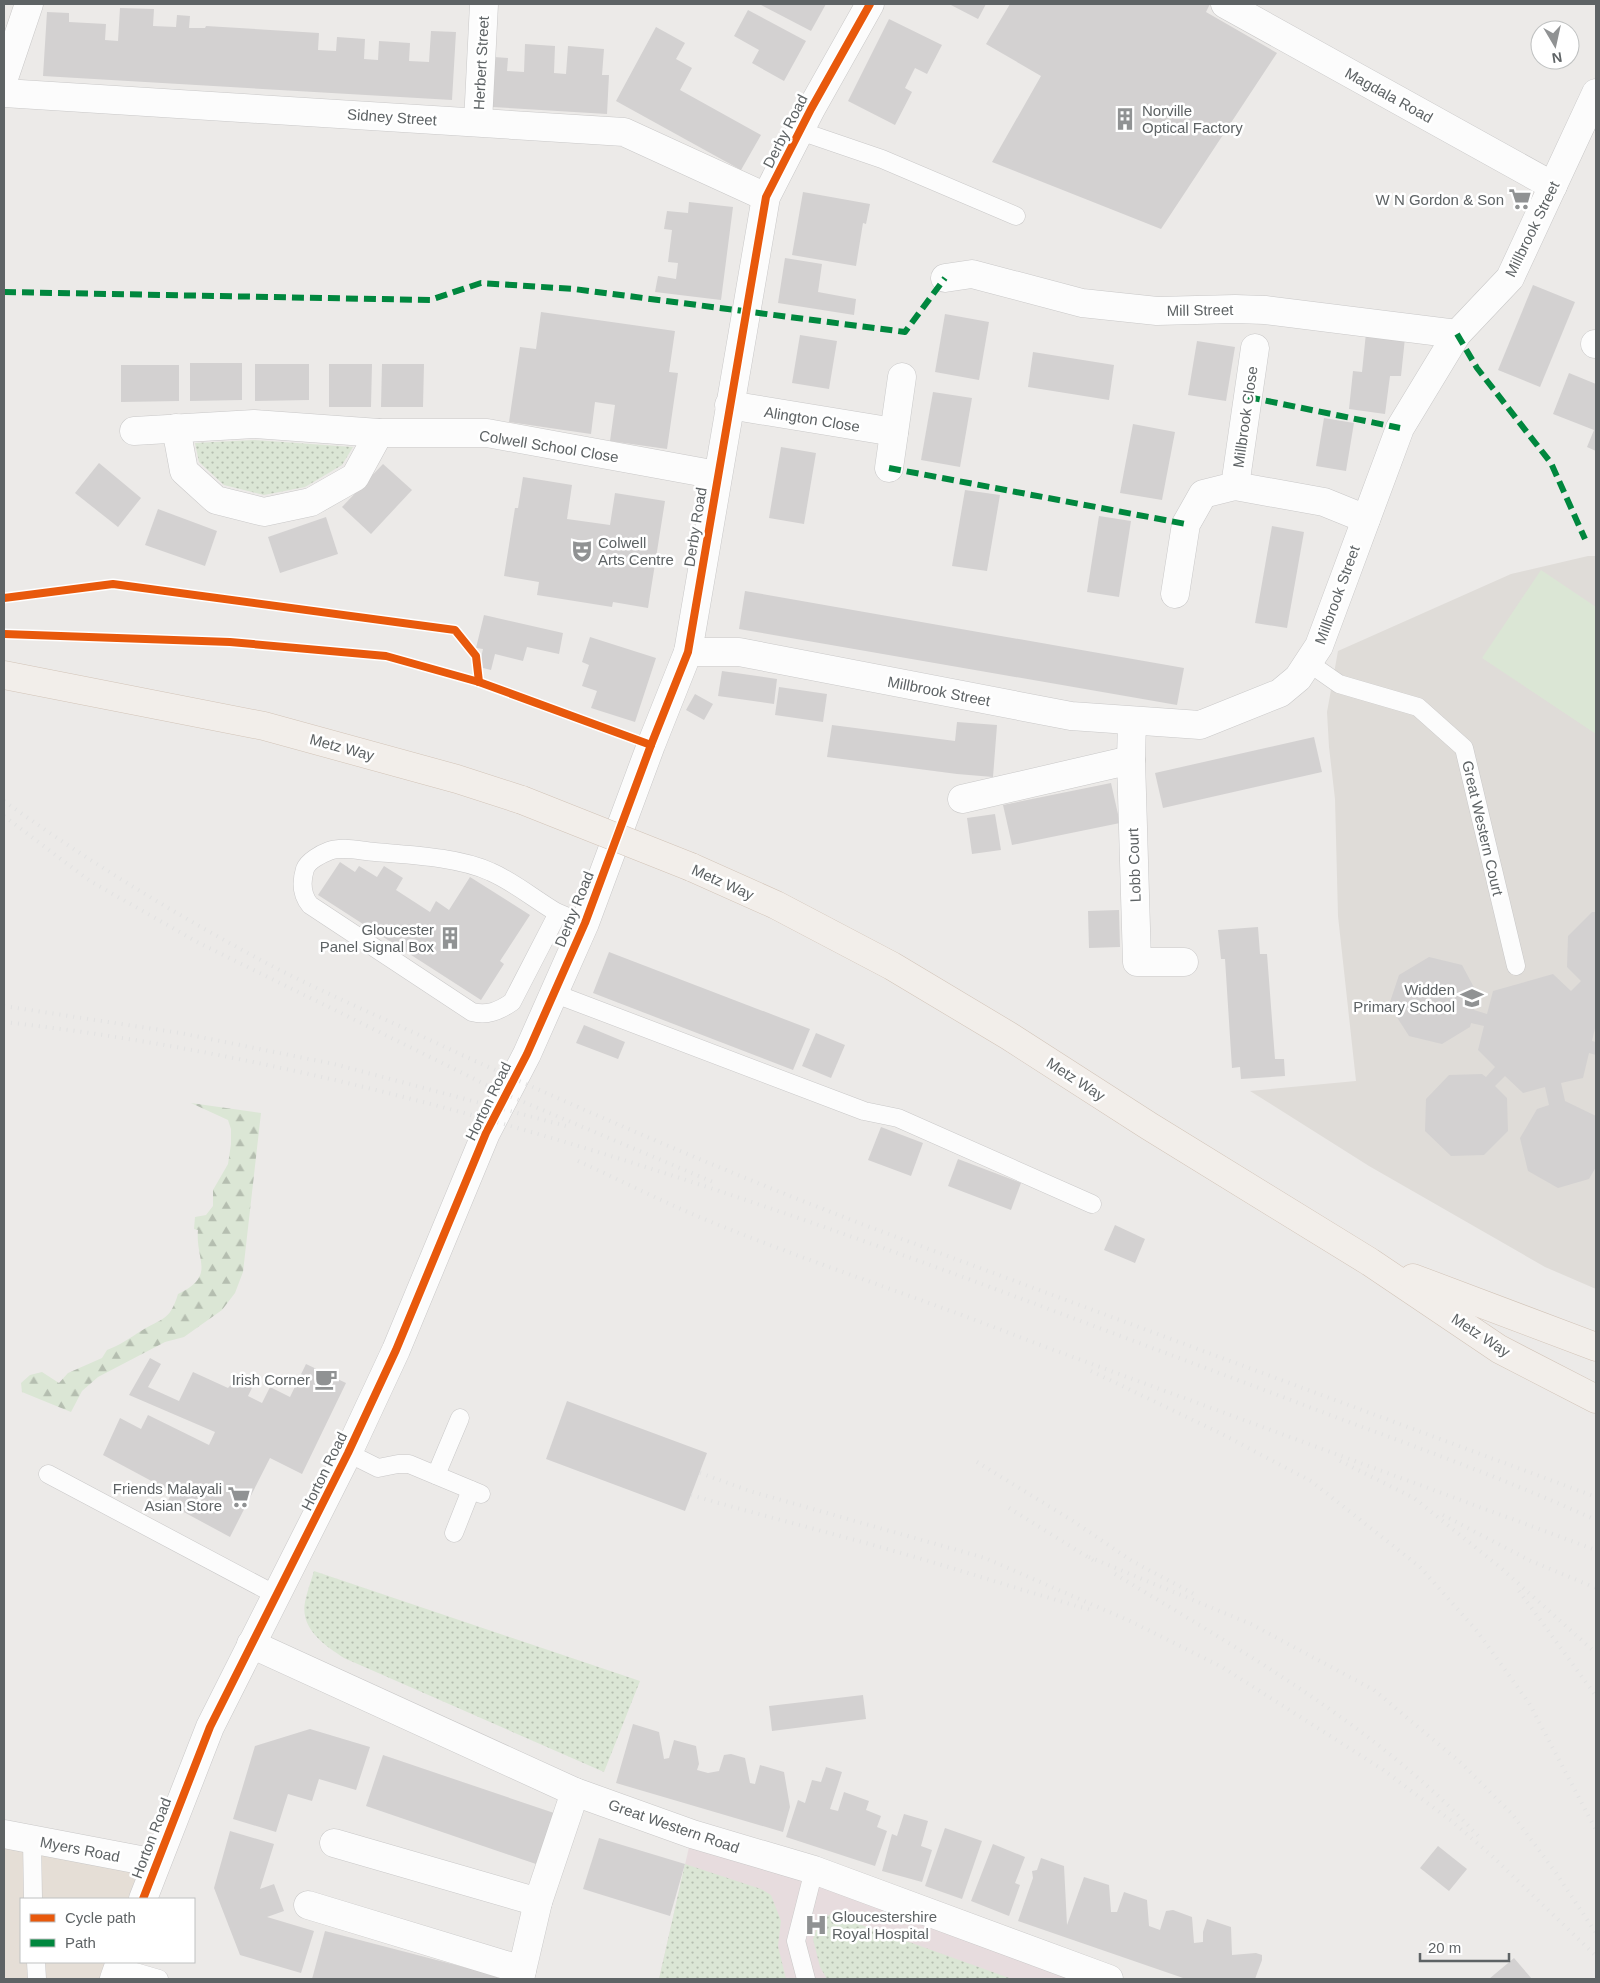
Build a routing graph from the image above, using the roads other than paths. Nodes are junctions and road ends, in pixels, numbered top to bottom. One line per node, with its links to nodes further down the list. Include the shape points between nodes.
1 (29, 4): 5 (street)
2 (484, 4): 8 (street, Herbert Street)
3 (870, 4): 9 (street, Derby Road)
4 (1225, 4): 10 (street, Magdala Road)
5 (4, 78)
6 (4, 92): 8 (street, Sidney Street)
7 (1596, 93): 10 (street, Millbrook Street)
8 (478, 122): 11 (street, Sidney Street, via 624,132)
9 (800, 131): 11 (street, Derby Road); 12 (lane, via 882,159)
10 (1552, 186): 14 (street, Millbrook Street, via 1510,278)
11 (766, 197): 17 (street, Derby Road)
12 (1016, 216)
13 (945, 278): 14 (street, Mill Street, via 972,274 1082,303 1157,311 1265,310)
14 (1457, 334): 25 (street, Millbrook Street, via 1400,428)
15 (1255, 348): 24 (street, Millbrook Close)
16 (902, 377): 20 (street)
17 (729, 405): 20 (street, Alington Close); 23 (street, Derby Road)
18 (176, 428): 19 (street, Colwell School Close); 21 (street, Colwell School Close, via 254,424); 21 (street, via 184,470 216,500 264,512 311,502 354,477)
19 (134, 431)
20 (894, 432): 22 (street)
21 (379, 433): 23 (street, Colwell School Close, via 487,433)
22 (889, 468)
23 (717, 475): 27 (street, Derby Road)
24 (1236, 486): 25 (street, Millbrook Close, via 1324,502); 26 (street, Millbrook Close, via 1203,494 1186,524)
25 (1366, 519): 28 (street, Millbrook Street, via 1319,646)
26 (1175, 594)
27 (688, 652): 30 (street, Millbrook Street, via 740,652 1071,716); 34 (street, Derby Road)
28 (1309, 663): 30 (street, Millbrook Street, via 1298,678 1280,693 1200,725); 36 (lane, Great Western Court, via 1338,684 1418,708 1464,748)
29 (4, 675): 40 (main road, Metz Way, bridge, via 264,726 448,776 522,800 691,867 776,905 892,966)
30 (1132, 721): 31 (street, Lobb Court)
31 (1131, 760): 32 (street); 35 (street, Lobb Court, via 1137,962)
32 (962, 799)
33 (558, 912): 33 (lane, via 492,872 473,865 416,856 345,849 330,851 306,866 303,876 304,898 310,904 472,1012 481,1014 498,1011 512,1002); 34 (lane)
34 (584, 923): 37 (street, Derby Road)
35 (1184, 962)
36 (1516, 966)
37 (553, 993): 38 (street, Derby Road); 39 (lane, via 864,1111 898,1118)
38 (527, 1054): 44 (street, Horton Road, via 486,1133 396,1350)
39 (1092, 1204)
40 (1370, 1262): 41 (main road, Metz Way); 42 (main road, Metz Way, via 1500,1349)
41 (1596, 1347)
42 (1596, 1399)
43 (460, 1418): 46 (lane)
44 (348, 1453): 46 (lane, via 378,1468 409,1464); 48 (street, Horton Road)
45 (48, 1474): 48 (lane)
46 (436, 1475): 47 (lane, via 476,1492)
47 (454, 1533)
48 (276, 1595): 49 (street, Horton Road)
49 (251, 1644): 50 (street, Great Western Road); 54 (street, Horton Road, via 210,1727)
50 (575, 1792): 55 (street, Great Western Road, via 692,1834); 58 (street)
51 (4, 1834): 52 (street, Myers Road)
52 (32, 1840): 54 (street, Myers Road); 56 (lane)
53 (334, 1843): 58 (street)
54 (156, 1863): 57 (street, Horton Road)
55 (814, 1870): 65 (lane, via 796,1941); 66 (street, Great Western Road)
56 (33, 1898)
57 (143, 1898)
58 (538, 1902): 62 (street)
59 (308, 1905): 62 (street)
60 (36, 1963): 63 (lane)
61 (117, 1969): 64 (lane)
62 (521, 1975)
63 (36, 1979)
64 (159, 1979)
65 (806, 1979)
66 (1109, 1979)

